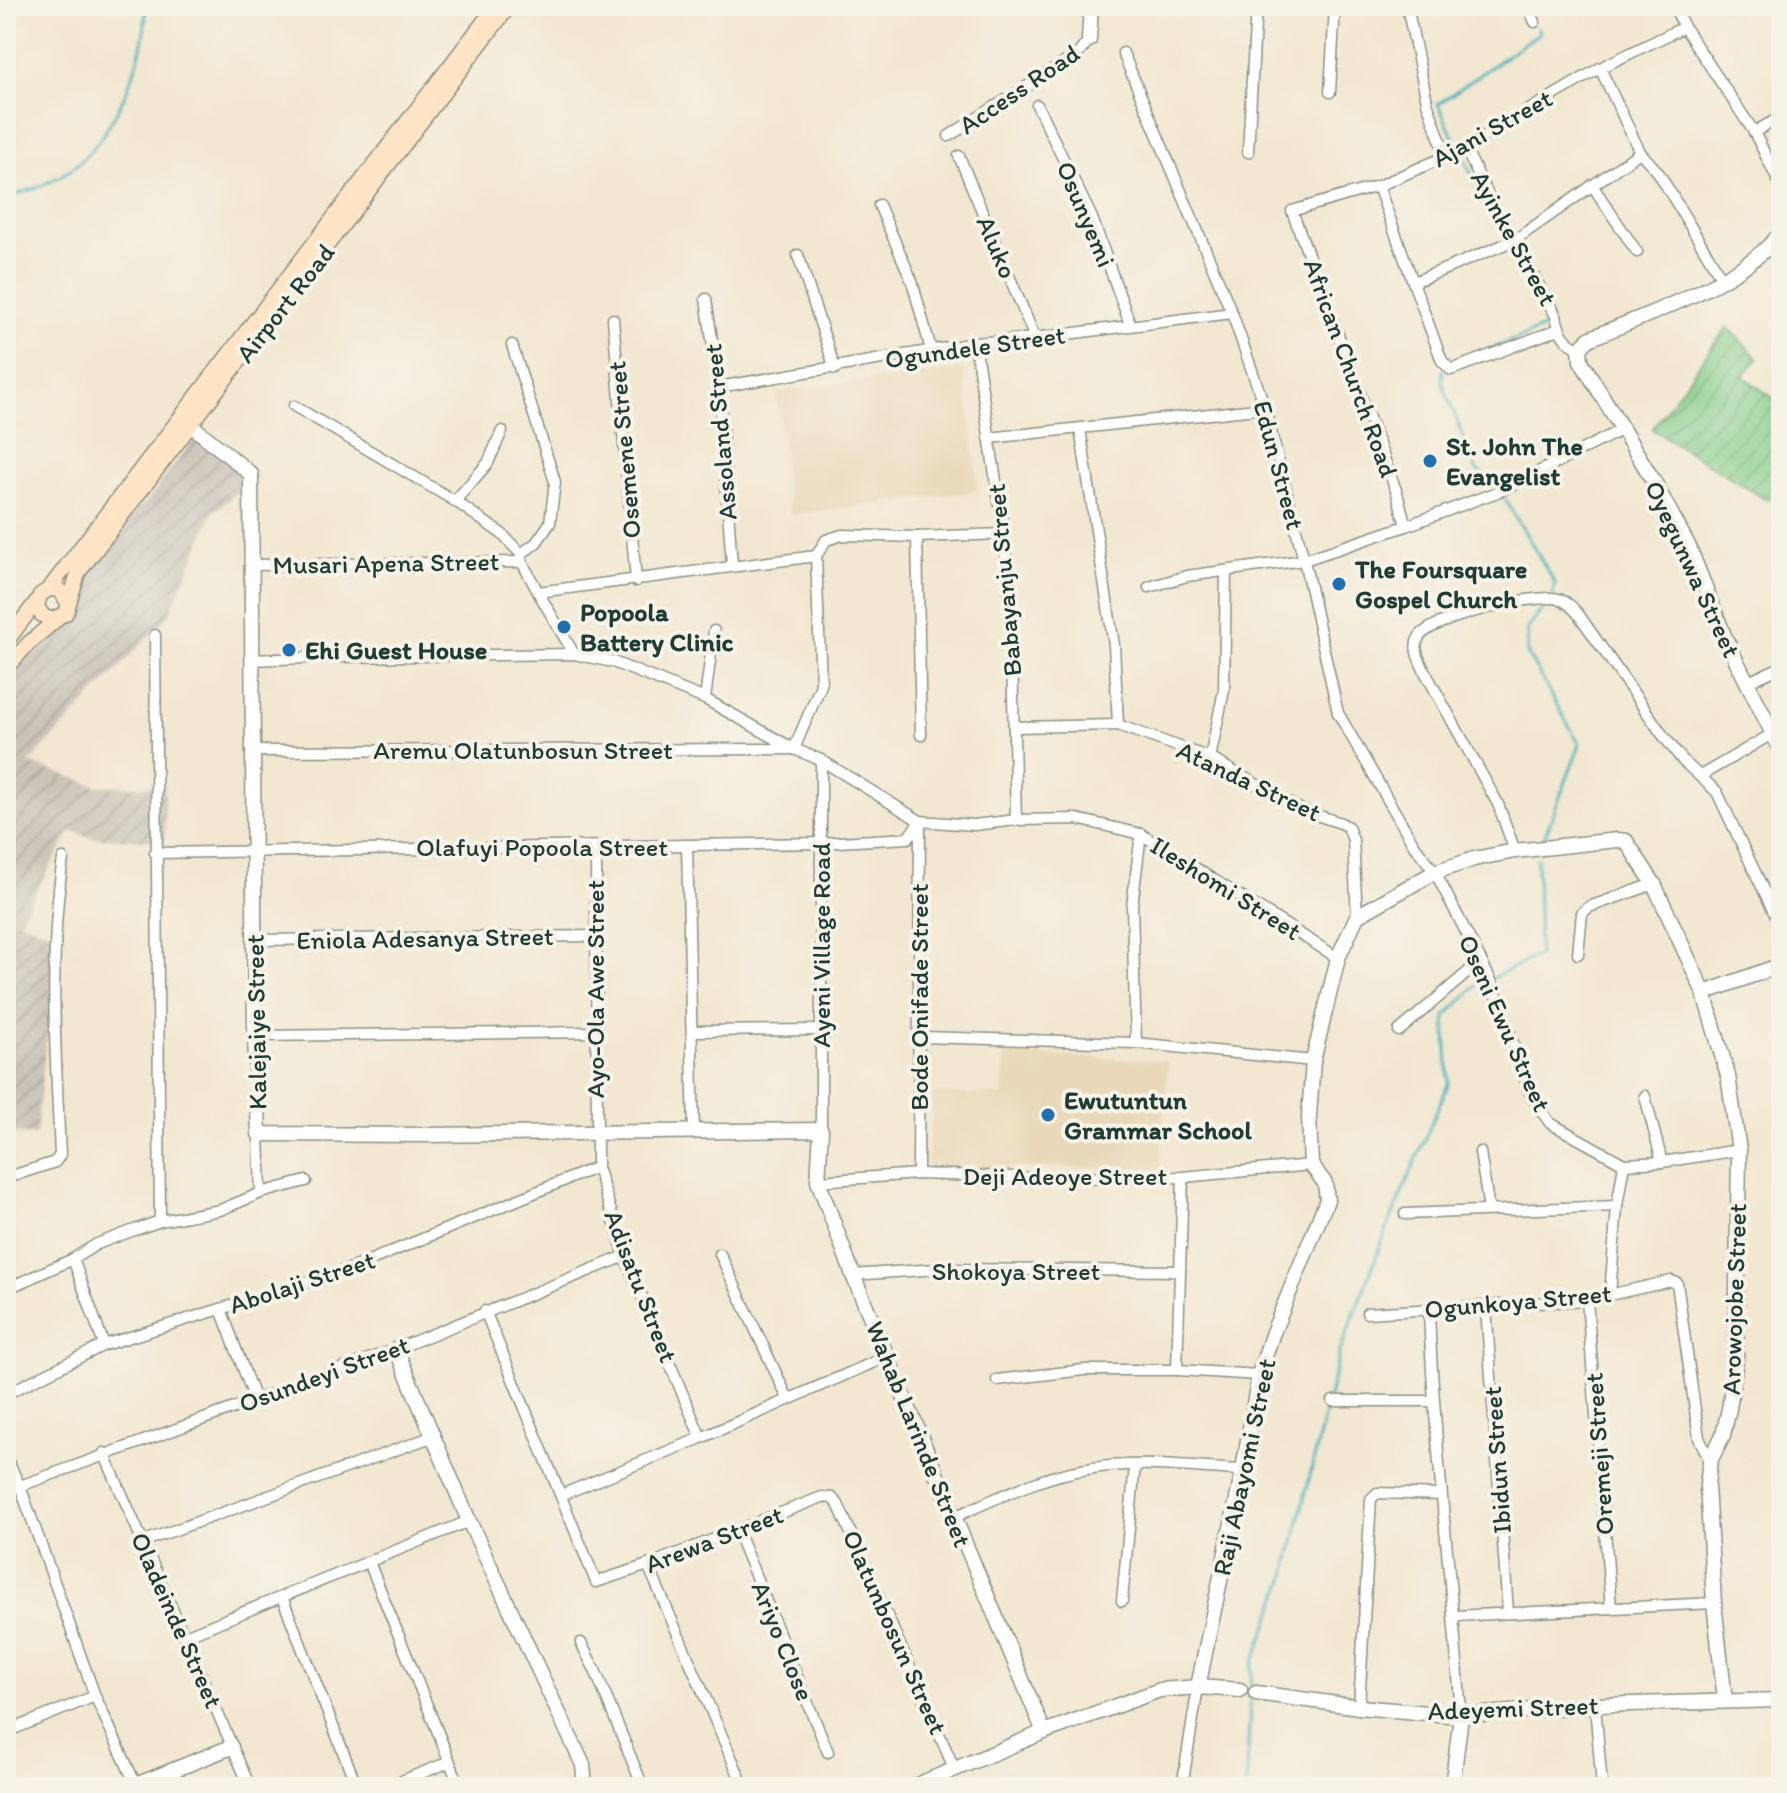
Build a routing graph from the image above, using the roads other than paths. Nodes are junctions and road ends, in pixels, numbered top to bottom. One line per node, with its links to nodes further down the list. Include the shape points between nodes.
1 (496, 6): 67 (main road, Airport Road)
2 (509, 6): 50 (main road, Airport Road)
3 (1019, 6): 10 (street)
4 (1091, 6): 13 (street)
5 (1256, 6): 22 (street)
6 (1335, 6): 16 (street)
7 (1407, 6): 21 (street, Ayinke Street, via 1427,102)
8 (1528, 6): 11 (street)
9 (1674, 6): 12 (street)
10 (988, 8)
11 (1535, 22)
12 (1684, 27): 15 (street, Ajani Street); 19 (street)
13 (1089, 40): 20 (street, Access Road, via 1078,54)
14 (1123, 53): 37 (street, Edun Street)
15 (1600, 68): 21 (street, Ajani Street); 23 (street)
16 (1330, 92)
17 (1037, 105): 39 (street, Osunyemi, via 1092,218)
18 (1781, 117): 19 (street)
19 (1754, 132): 27 (street)
20 (949, 136)
21 (1458, 151): 26 (street, Ajani Street); 31 (street, Ayinke Street)
22 (1248, 152)
23 (1640, 152): 25 (street); 34 (street, via 1658,172)
24 (959, 156): 41 (street, Aluko)
25 (1592, 185): 31 (street); 32 (street)
26 (1378, 186): 29 (street, Ajani Street); 35 (street)
27 (1781, 186)
28 (879, 205): 45 (street, via 912,281)
29 (1292, 211): 56 (street, African Church Road)
30 (1781, 233): 34 (street, via 1750,263)
31 (1515, 240): 35 (street); 40 (street, Ayinke Street)
32 (1637, 252)
33 (798, 255): 46 (street)
34 (1722, 279): 44 (street, via 1589,339)
35 (1414, 282): 40 (street, via 1442,361 1451,370)
36 (706, 299): 47 (street, Assoland Street)
37 (1232, 313): 39 (street, Ogundele Street); 49 (street, Edun Street)
38 (613, 319): 65 (street, Osemene Street)
39 (1130, 324): 41 (street, Ogundele Street)
40 (1559, 329): 44 (street, via 1570,345)
41 (1035, 338): 42 (street, Ogundele Street)
42 (975, 343): 45 (street, Ogundele Street); 54 (street, Babayanju Street)
43 (512, 345): 60 (street, via 555,482 550,523)
44 (1580, 348): 52 (street, Oyegunwa Street, via 1581,361)
45 (931, 350): 46 (street, Ogundele Street)
46 (835, 369): 47 (street, Ogundele Street)
47 (719, 387): 63 (street, Assoland Street)
48 (294, 406): 55 (street)
49 (1265, 408): 51 (street); 61 (street, Edun Street)
50 (191, 425): 62 (street, Kalejaiye Street, via 251,474); 70 (main road, Airport Road, via 78,573)
51 (1080, 429): 54 (street); 81 (street, via 1114,645)
52 (1623, 429): 56 (street, via 1505,489); 79 (street, Oyegunwa Street, via 1689,547)
53 (502, 431): 55 (street, via 488,463)
54 (989, 438): 57 (street, Babayanju Street)
55 (455, 501): 60 (street, via 502,534)
56 (1406, 526): 61 (street)
57 (1004, 534): 58 (street); 82 (street, Babayanju Street)
58 (917, 537): 59 (street, via 842,535 826,540); 84 (street)
59 (816, 556): 63 (street); 85 (street, via 821,685)
60 (521, 558): 62 (street, Musari Apena Street); 68 (street)
61 (1304, 560): 64 (street); 101 (street, Edun Street, via 1338,713)
62 (251, 565): 76 (street, Kalejaiye Street)
63 (732, 565): 65 (street)
64 (1226, 571): 66 (street); 88 (street, via 1224,690)
65 (636, 581): 68 (street)
66 (1149, 587)
67 (49, 589): 69 (main road); 70 (main road, via 64,593)
68 (538, 592): 75 (street)
69 (37, 601): 71 (main road, via 42,615); 74 (main road)
70 (68, 603): 71 (main road, via 66,613)
71 (56, 620): 78 (main road)
72 (714, 631): 80 (street)
73 (155, 635): 99 (street)
74 (6, 642)
75 (574, 654): 76 (street); 80 (street, via 613,662)
76 (251, 660): 87 (street, Kalejaiye Street)
77 (1781, 667): 79 (street)
78 (6, 668)
79 (1746, 683): 83 (street, Oyegunwa Street)
80 (705, 699): 85 (street)
81 (1118, 725): 82 (street, Atanda Street); 88 (street, Atanda Street)
82 (1014, 727): 91 (street, Babayanju Street)
83 (1772, 734): 86 (street, Oyegunwa Street); 90 (street)
84 (921, 735)
85 (794, 749): 87 (street, Aremu Olatunbosun Street); 89 (street)
86 (1781, 750)
87 (253, 751): 97 (street, Kalejaiye Street)
88 (1210, 758): 103 (street, Atanda Street, via 1301,810 1348,827)
89 (821, 760): 92 (street); 94 (street, Ayeni Village Road)
90 (1700, 776): 98 (street, via 1662,734 1572,606 1539,597 1429,626 1418,637 1418,657 1498,804); 104 (street, via 1717,792)
91 (1016, 820): 92 (street, Ileshomi Street, via 974,825); 93 (street, Ileshomi Street, via 1077,819)
92 (920, 821): 94 (street, Olafuyi Popoola Street, via 908,838); 117 (street, Bode Onifade Street)
93 (1141, 834): 108 (street, Ileshomi Street); 118 (street, via 1132,906)
94 (821, 843): 95 (street, Olafuyi Popoola Street); 112 (street, Ayeni Village Road)
95 (687, 846): 96 (street, Olafuyi Popoola Street); 113 (street)
96 (596, 847): 97 (street, Olafuyi Popoola Street); 105 (street, Ayo-Ola Awe Street)
97 (253, 850): 99 (street, Olafuyi Popoola Street); 106 (street, Kalejaiye Street)
98 (1515, 851): 101 (street); 102 (street, Arowojobe Street, via 1626,841)
99 (155, 853): 140 (street)
100 (63, 859): 133 (street, via 54,989 60,1155 55,1162)
101 (1435, 872): 103 (street); 109 (street, Oseni Ewu Street)
102 (1654, 884): 107 (street, via 1582,913); 111 (street, Arowojobe Street)
103 (1357, 916): 108 (street)
104 (1781, 927)
105 (595, 936): 106 (street, Eniola Adesanya Street); 115 (street, Ayo-Ola Awe Street)
106 (255, 940): 116 (street, Kalejaiye Street)
107 (1578, 954)
108 (1338, 958): 119 (street)
109 (1481, 961): 114 (street); 128 (street, Oseni Ewu Street, via 1531,1096 1550,1123)
110 (1781, 965): 111 (street)
111 (1704, 993): 125 (street, Arowojobe Street, via 1728,1076)
112 (820, 1030): 113 (street); 121 (street, Ayeni Village Road)
113 (692, 1031): 123 (street)
114 (1399, 1031)
115 (595, 1032): 116 (street); 122 (street, Ayo-Ola Awe Street)
116 (255, 1036): 124 (street, Kalejaiye Street)
117 (921, 1037): 118 (street); 131 (street, Bode Onifade Street)
118 (1136, 1043): 119 (street)
119 (1313, 1061): 129 (street)
120 (1645, 1096): 127 (street)
121 (821, 1130): 123 (street, Kalejaiye Street); 135 (street, Wahab Larinde Street)
122 (595, 1131): 123 (street, Kalejaiye Street); 124 (street, Kalejaiye Street); 130 (street, Adisatu Street)
123 (694, 1133)
124 (259, 1134): 136 (street)
125 (1739, 1150): 127 (street); 169 (street, Arowojobe Street, via 1735,1368 1723,1435)
126 (1480, 1152): 138 (street)
127 (1662, 1162): 128 (street)
128 (1624, 1164): 137 (street)
129 (1311, 1165): 132 (street, Deji Adeoye Street); 158 (street, Raji Abayomi Street, via 1325,1183 1327,1200)
130 (597, 1167): 142 (street, Adisatu Street); 150 (street, Abolaji Street, via 347,1270)
131 (918, 1174): 132 (street, Deji Adeoye Street); 135 (street, Deji Adeoye Street)
132 (1183, 1177): 144 (street)
133 (6, 1178)
134 (306, 1181): 136 (street)
135 (818, 1181): 145 (street, Wahab Larinde Street)
136 (261, 1193): 140 (street, via 220,1210)
137 (1617, 1206): 138 (street); 147 (street)
138 (1489, 1210): 139 (street)
139 (1405, 1214)
140 (160, 1221): 143 (street, via 97,1244)
141 (720, 1254): 161 (street)
142 (625, 1256): 151 (street, Osundeyi Street); 166 (street, Adisatu Street)
143 (73, 1259): 146 (street); 154 (street)
144 (1180, 1271): 145 (street, Shokoya Street, via 937,1269); 157 (street)
145 (853, 1275): 156 (street, Wahab Larinde Street)
146 (6, 1289)
147 (1610, 1294): 148 (street, Ogunkoya Street); 169 (street, Ogunkoya Street, via 1677,1283 1699,1438)
148 (1587, 1300): 149 (street, Ogunkoya Street); 185 (street, Oremeji Street)
149 (1486, 1307): 152 (street, Ogunkoya Street); 186 (street, Ibidun Street)
150 (221, 1309): 154 (street, Abolaji Street); 162 (street)
151 (485, 1311): 155 (street, Osundeyi Street); 173 (street)
152 (1429, 1311): 153 (street, Ogunkoya Street); 164 (street)
153 (1367, 1313)
154 (104, 1345): 160 (street, Abolaji Street)
155 (396, 1349): 162 (street, Osundeyi Street); 165 (street)
156 (888, 1356): 161 (street); 176 (street, Wahab Larinde Street)
157 (1177, 1370): 158 (street); 159 (street, via 1084,1370)
158 (1259, 1375): 171 (street, Raji Abayomi Street)
159 (997, 1380)
160 (6, 1394)
161 (788, 1399): 166 (street)
162 (255, 1400): 167 (street, Osundeyi Street)
163 (1333, 1401): 164 (street)
164 (1432, 1401): 174 (street)
165 (434, 1436): 177 (street); 179 (street)
166 (701, 1438): 173 (street)
167 (104, 1453): 172 (street, Osundeyi Street); 179 (street, Oladeinde Street)
168 (6, 1458): 172 (street)
169 (1710, 1461): 184 (street, Arowojobe Street)
170 (1135, 1465): 171 (street); 176 (street, via 1086,1469); 183 (street)
171 (1243, 1470): 190 (street, Raji Abayomi Street)
172 (20, 1486): 193 (street)
173 (561, 1495): 181 (street, Arewa Street, via 596,1582)
174 (1441, 1495): 187 (street); 197 (street, via 1377,1493 1371,1499)
175 (832, 1498): 178 (street, Arewa Street, via 822,1497); 205 (street, Olatunbosun Street)
176 (952, 1518): 201 (street, Wahab Larinde Street)
177 (469, 1521): 180 (street); 211 (street, via 583,1765)
178 (737, 1531): 181 (street, Arewa Street); 203 (street, Ariyo Close)
179 (142, 1542): 188 (street, Oladeinde Street)
180 (369, 1562): 182 (street); 204 (street)
181 (648, 1565): 213 (street)
182 (282, 1597): 188 (street); 208 (street)
183 (1122, 1601)
184 (1714, 1603): 185 (street); 194 (street, Arowojobe Street)
185 (1611, 1608): 186 (street)
186 (1508, 1612): 187 (street)
187 (1455, 1616): 198 (street)
188 (185, 1636): 202 (street, Oladeinde Street)
189 (583, 1646): 212 (street)
190 (1198, 1687): 191 (street, Adeyemi Street); 201 (street, Adeyemi Street, via 1160,1690); 215 (street)
191 (1240, 1690): 192 (street, Adeyemi Street)
192 (1256, 1693): 197 (street, Adeyemi Street)
193 (95, 1696): 200 (street); 206 (street)
194 (1725, 1700): 195 (street, Adeyemi Street); 196 (street, Adeyemi Street)
195 (1781, 1700)
196 (1595, 1705): 198 (street, Adeyemi Street); 217 (street)
197 (1359, 1707): 198 (street, Adeyemi Street)
198 (1461, 1716): 216 (street)
199 (6, 1718): 200 (street)
200 (9, 1732)
201 (1044, 1732): 205 (street, Adeyemi Street)
202 (231, 1747): 206 (street); 207 (street, Oladeinde Street)
203 (828, 1752)
204 (449, 1762): 209 (street); 210 (street)
205 (954, 1768): 214 (street, Adeyemi Street)
206 (133, 1786)
207 (250, 1787)
208 (357, 1787)
209 (387, 1787)
210 (460, 1787)
211 (585, 1787)
212 (643, 1787)
213 (744, 1787)
214 (912, 1787)
215 (1182, 1787)
216 (1452, 1787)
217 (1602, 1787)

